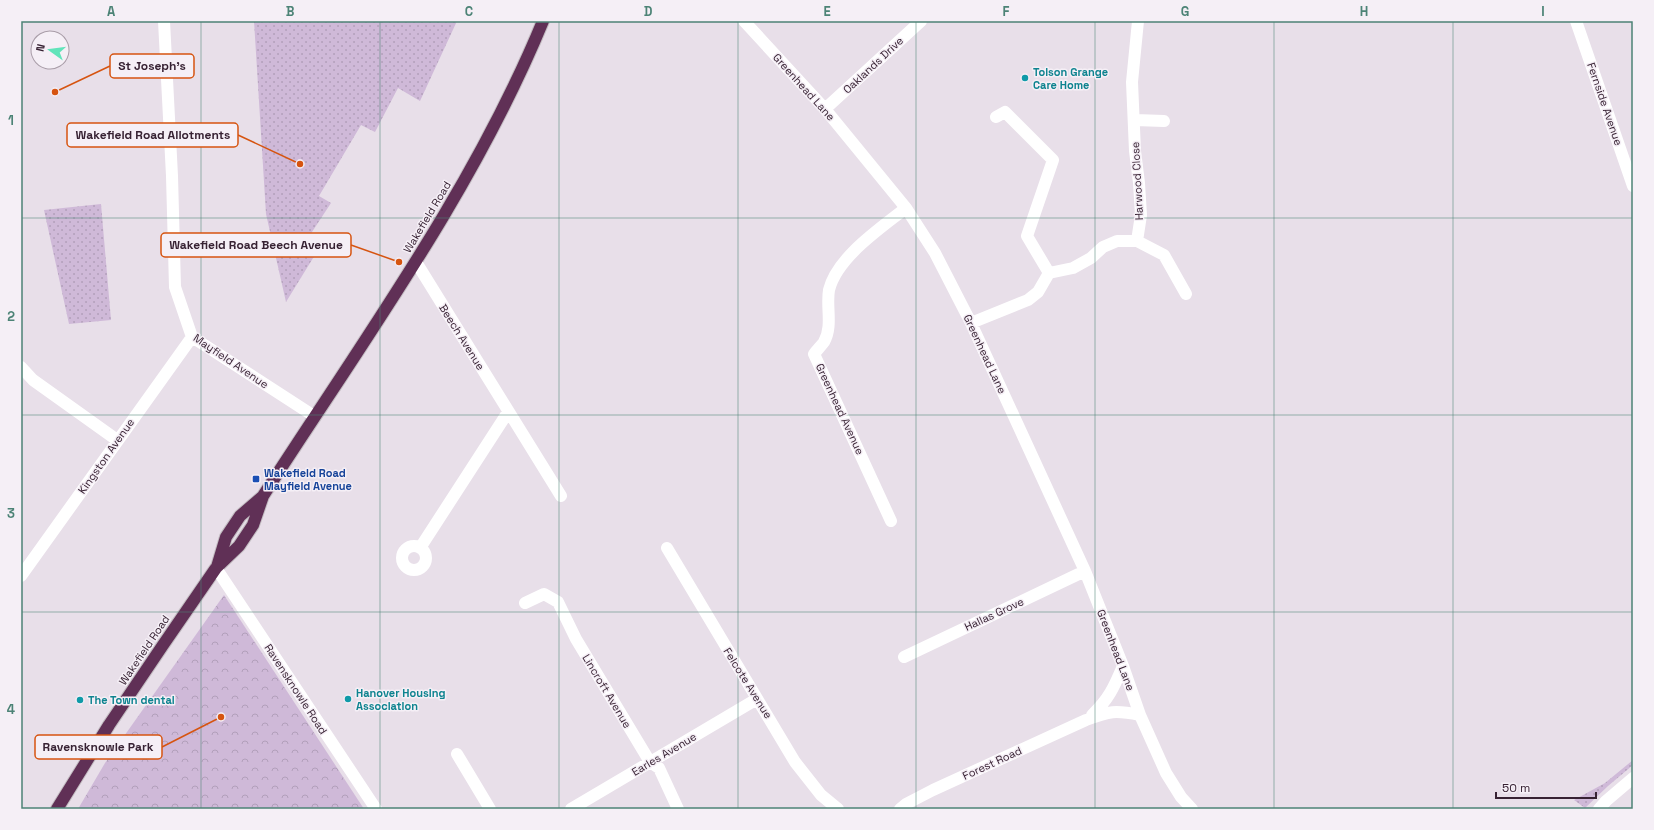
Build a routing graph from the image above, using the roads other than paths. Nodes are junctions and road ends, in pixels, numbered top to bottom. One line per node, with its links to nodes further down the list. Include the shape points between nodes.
1 (164, 21): 18 (street, Mayfield Avenue, via 175,287)
2 (543, 21): 14 (highway, Wakefield Road, via 518,79 472,168)
3 (744, 21): 7 (street, Greenhead Lane)
4 (921, 21): 7 (street, Oaklands Drive)
5 (1138, 21): 9 (street, Harwood Close, via 1132,82)
6 (1576, 21): 11 (street, Fernside Avenue)
7 (825, 109): 12 (street, Greenhead Lane)
8 (996, 117): 15 (street, via 1005,112 1053,160 1027,236)
9 (1134, 120): 10 (street); 13 (street, Harwood Close, via 1134,151 1141,215)
10 (1164, 121)
11 (1633, 186)
12 (906, 208): 17 (street, Greenhead Lane, via 935,252); 24 (street, Greenhead Avenue, via 862,244 836,274 829,290 829,328 824,341 814,354)
13 (1137, 241): 15 (street, via 1117,241 1103,247 1091,258 1073,268); 16 (street, via 1164,255)
14 (416, 262): 20 (street, Beech Avenue); 21 (highway, Wakefield Road)
15 (1049, 273): 17 (street, via 1038,292 1028,300)
16 (1186, 294)
17 (971, 323): 29 (street, Greenhead Lane)
18 (192, 337): 21 (street, Mayfield Avenue); 22 (street, Kingston Avenue)
19 (21, 367): 22 (street, via 33,380)
20 (508, 412): 23 (street, Beech Avenue); 25 (street)
21 (314, 416): 27 (highway, Wakefield Road, via 263,496 240,516 226,537)
22 (117, 440): 28 (street, Kingston Avenue)
23 (561, 496)
24 (891, 521)
25 (420, 548)
26 (667, 548): 33 (street, Felcote Avenue)
27 (216, 568): 39 (highway, Wakefield Road, via 113,719); 40 (street, Ravensknowle Road)
28 (23, 569)
29 (1085, 571): 31 (street, Hallas Grove); 32 (street, Greenhead Lane)
30 (525, 603): 37 (street, Lincroft Avenue, via 544,594 558,602 576,639)
31 (904, 657)
32 (1123, 666): 34 (street, Greenhead Lane); 35 (street, Forest Road, via 1112,693)
33 (757, 699): 37 (street, Earles Avenue); 44 (street, Felcote Avenue, via 808,780)
34 (1140, 715): 35 (street, Forest Road, via 1107,712); 46 (street, Greenhead Lane, via 1166,774)
35 (1086, 720): 45 (street, Forest Road, via 933,790)
36 (456, 754): 41 (street)
37 (650, 762): 42 (street, Earles Avenue); 43 (street, Lincroft Avenue, via 659,768)
38 (1633, 778): 47 (street)
39 (57, 809)
40 (376, 809)
41 (490, 809)
42 (571, 809)
43 (678, 809)
44 (838, 809)
45 (900, 809)
46 (1192, 809)
47 (1599, 809)

